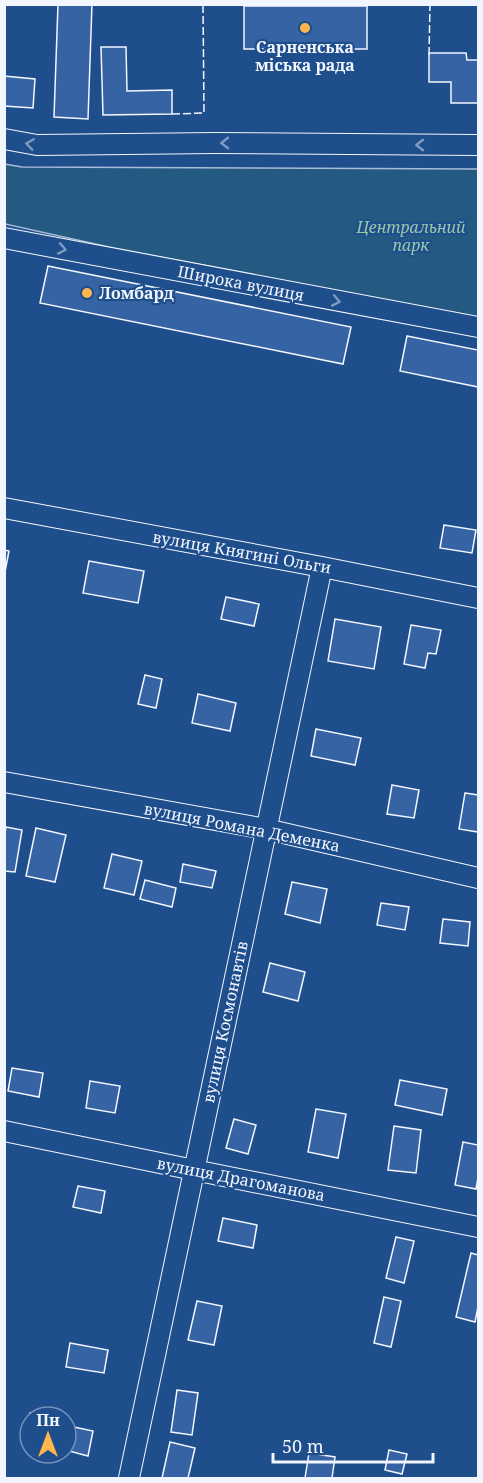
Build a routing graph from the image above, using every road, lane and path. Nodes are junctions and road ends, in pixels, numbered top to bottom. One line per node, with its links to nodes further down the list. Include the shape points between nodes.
1 (4, 140): 2 (street, one-way to 1, via 37,145)
2 (478, 145)
3 (4, 238): 4 (street, Широка вулиця, one-way to 4)
4 (478, 327)
5 (4, 508): 6 (street, вулиця Княгині Ольги)
6 (322, 567): 7 (street, вулиця Княгині Ольги); 9 (street, вулиця Космонавтів)
7 (478, 598)
8 (4, 782): 9 (street, вулиця Романа Деменка)
9 (266, 829): 10 (street, вулиця Романа Деменка); 12 (street, вулиця Космонавтів)
10 (478, 878)
11 (4, 1131): 12 (street, вулиця Драгоманова)
12 (194, 1170): 13 (street, вулиця Драгоманова); 14 (street, вулиця Космонавтів)
13 (478, 1227)
14 (129, 1479)

